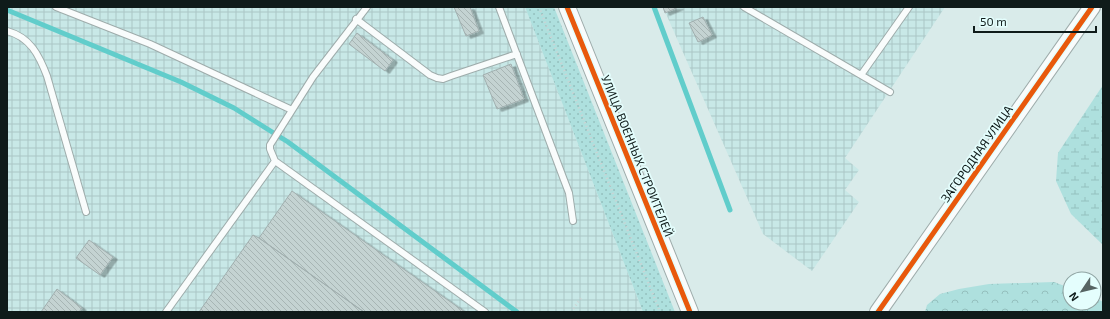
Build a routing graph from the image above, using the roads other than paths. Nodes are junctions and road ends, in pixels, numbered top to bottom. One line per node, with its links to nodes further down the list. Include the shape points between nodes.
1 (56, 7): 13 (lane, via 173,54)
2 (367, 7): 8 (lane)
3 (499, 7): 10 (lane)
4 (567, 7): 19 (street, УЛИЦА ВОЕННЫХ СТРОИТЕЛЕЙ)
5 (744, 7): 11 (lane)
6 (909, 7): 11 (lane)
7 (1092, 7): 20 (street, ЗАГОРОДНАЯ УЛИЦА)
8 (356, 19): 10 (lane, via 437,78 443,79); 13 (lane)
9 (7, 31): 15 (lane, via 29,42 43,66)
10 (517, 54): 16 (lane, via 569,193)
11 (861, 75): 12 (lane)
12 (890, 92)
13 (292, 110): 14 (lane, via 270,144)
14 (275, 161): 17 (lane); 18 (lane)
15 (86, 212)
16 (573, 221)
17 (166, 312)
18 (485, 312)
19 (690, 312)
20 (878, 312)

